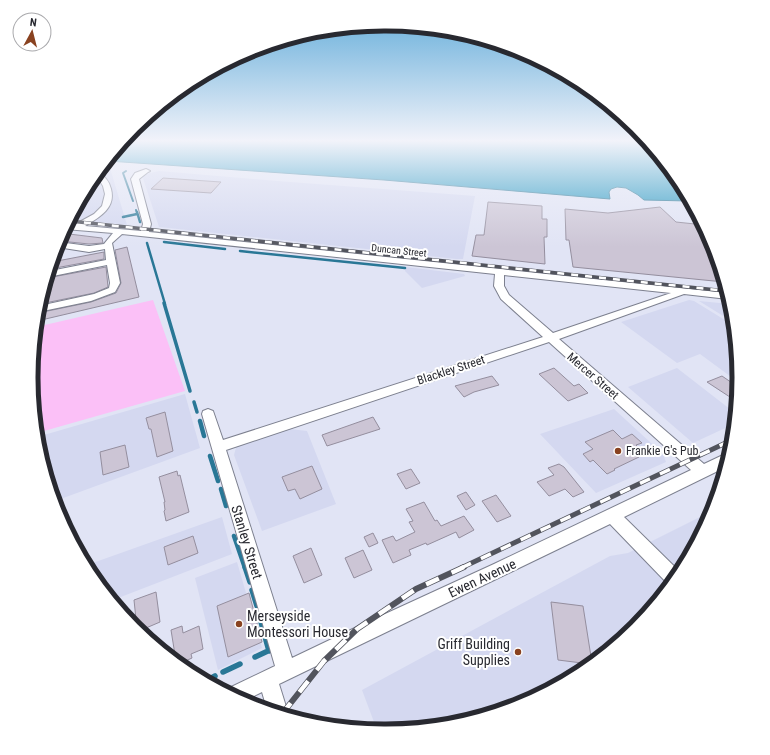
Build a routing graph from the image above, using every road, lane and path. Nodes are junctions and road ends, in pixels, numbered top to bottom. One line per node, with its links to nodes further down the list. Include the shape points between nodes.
1 (137, 176): 6 (street, via 134,179 147,224)
2 (102, 178): 4 (street, via 109,194 109,203 102,211)
3 (73, 227): 4 (street, Duncan Street)
4 (77, 227): 5 (street, Duncan Street)
5 (120, 231): 6 (street, Duncan Street); 8 (street)
6 (144, 233): 11 (street, Duncan Street)
7 (65, 246): 8 (street, via 89,249)
8 (107, 246): 9 (street)
9 (110, 262): 10 (street); 14 (street, via 115,283 111,291)
10 (55, 273)
11 (500, 273): 12 (street, Duncan Street); 15 (street, Mercer Street, via 499,289 505,297)
12 (683, 292): 13 (street, Duncan Street); 15 (street, Blackley Street)
13 (722, 295)
14 (46, 307)
15 (550, 338): 17 (street, Blackley Street); 19 (street, Mercer Street)
16 (208, 414): 17 (street, Stanley Street)
17 (218, 447): 22 (street, Stanley Street)
18 (721, 462): 19 (street, Ewen Avenue)
19 (702, 471): 20 (street, Ewen Avenue)
20 (611, 515): 21 (street); 22 (street, Ewen Avenue)
21 (670, 575)
22 (286, 670): 23 (street, Ewen Avenue)
23 (268, 679): 24 (street, Ewen Avenue); 25 (street)
24 (241, 692)
25 (276, 707)

